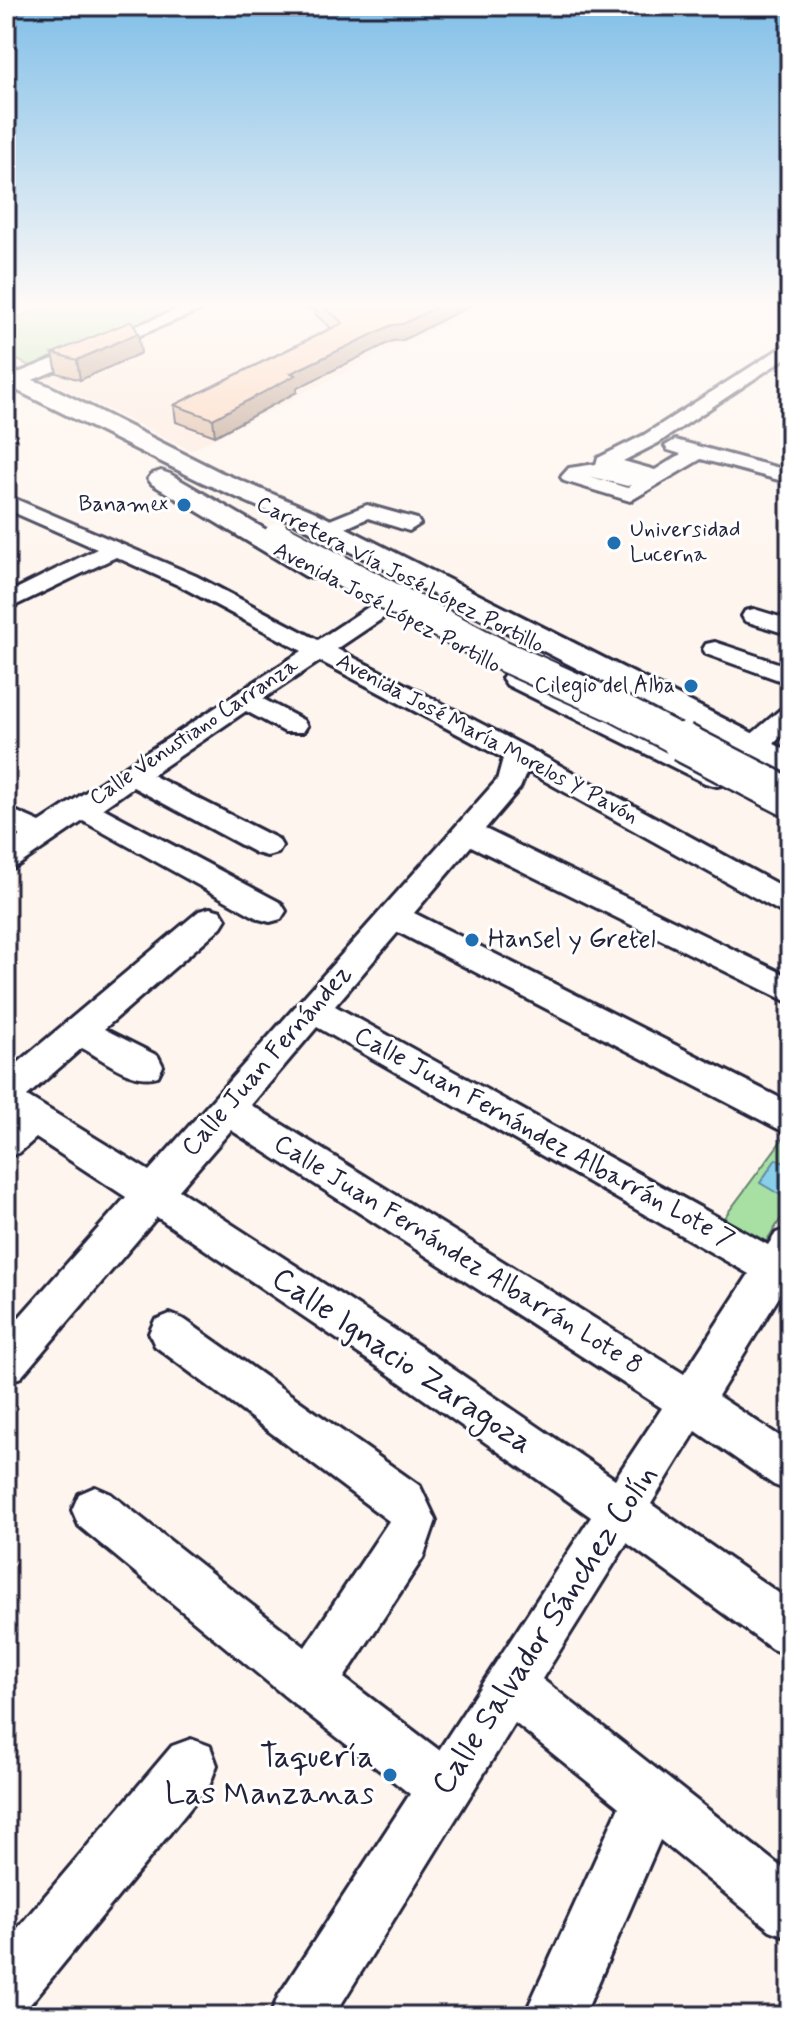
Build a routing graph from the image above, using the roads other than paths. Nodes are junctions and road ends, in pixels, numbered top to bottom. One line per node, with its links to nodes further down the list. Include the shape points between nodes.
1 (57, 397): 14 (main road, Avenida José López Portillo)
2 (714, 397): 5 (street)
3 (8, 399): 4 (main road)
4 (80, 437)
5 (651, 439): 6 (street); 7 (street)
6 (698, 452): 9 (street); 11 (street)
7 (607, 462): 11 (street); 11 (street, via 571,477 625,495 635,495)
8 (134, 466): 10 (main road, Carretera Vía José López Portillo)
9 (790, 477)
10 (161, 479): 14 (main road, Carretera Vía José López Portillo); 17 (main road, Avenida José López Portillo)
11 (652, 482)
12 (6, 501): 15 (street, Avenida José María Morelos Y Pavón)
13 (409, 524): 14 (street, via 367,511)
14 (303, 531): 26 (main road, Avenida José López Portillo); 28 (main road, Carretera Vía José López Portillo, via 545,650 631,700); 32 (main road, Carretera Vía José López Portillo, bridge, via 501,655 616,707)
15 (115, 549): 16 (street); 20 (street, Avenida José María Morelos Y Pavón)
16 (6, 603)
17 (384, 607): 20 (street, Calle Venustiano Carranza); 30 (main road, Avenida José López Portillo)
18 (754, 616): 19 (street)
19 (790, 628)
20 (318, 649): 23 (street, Calle Venustiano Carranza); 27 (street, Avenida José María Morelos Y Pavón)
21 (715, 649): 22 (street)
22 (790, 676)
23 (243, 699): 25 (street); 29 (street, Calle Venustiano Carranza)
24 (790, 715): 26 (street)
25 (294, 726)
26 (756, 747): 28 (main road, Avenida José López Portillo); 30 (street)
27 (518, 754): 36 (street, Calle Juan Fernández, via 510,782); 40 (street, Avenida José María Morelos Y Pavón)
28 (789, 766): 31 (street)
29 (131, 775): 33 (street, Calle Venustiano Carranza); 38 (street)
30 (717, 776): 31 (main road, Avenida José López Portillo)
31 (751, 794): 34 (main road, Avenida José López Portillo)
32 (790, 798)
33 (81, 808): 37 (street, Calle Venustiano Carranza); 41 (street)
34 (790, 815)
35 (6, 816): 37 (street)
36 (466, 832): 42 (street, Calle Juan Fernández); 44 (street)
37 (41, 835): 39 (street, Calle Venustiano Carranza)
38 (267, 846)
39 (6, 859)
40 (790, 904)
41 (270, 911)
42 (393, 916): 45 (street, Calle Juan Fernández); 50 (street)
43 (210, 919): 46 (street)
44 (790, 991)
45 (313, 1009): 48 (street, Calle Juan Fernández); 52 (street, Calle Juan Fernández Albarrán Lote 7)
46 (79, 1031): 47 (street); 49 (street)
47 (145, 1066)
48 (226, 1108): 51 (street, Calle Juan Fernández); 55 (street, Calle Juan Fernández Albarrán Lote 8)
49 (13, 1114): 51 (street, Calle Ignacio Zaragoza)
50 (790, 1120)
51 (154, 1192): 54 (street, Calle Juan Fernández); 58 (street, Calle Ignacio Zaragoza)
52 (785, 1263): 55 (street, Calle Salvador Sánchez Colín)
53 (170, 1333): 60 (street, via 404,1502 413,1520 406,1541)
54 (6, 1363)
55 (690, 1402): 56 (street, Calle Juan Fernández Albarrán Lote 8); 58 (street, Calle Salvador Sánchez Colín)
56 (790, 1469)
57 (95, 1510): 60 (street)
58 (624, 1511): 59 (street, Calle Ignacio Zaragoza); 61 (street, Calle Salvador Sánchez Colín)
59 (790, 1631)
60 (310, 1684): 63 (street)
61 (511, 1687): 63 (street, Calle Salvador Sánchez Colín); 64 (street)
62 (191, 1765): 66 (street)
63 (444, 1787): 67 (street, Calle Salvador Sánchez Colín)
64 (650, 1800): 65 (street); 68 (street)
65 (790, 1910)
66 (6, 1987)
67 (300, 2016)
68 (554, 2016)

